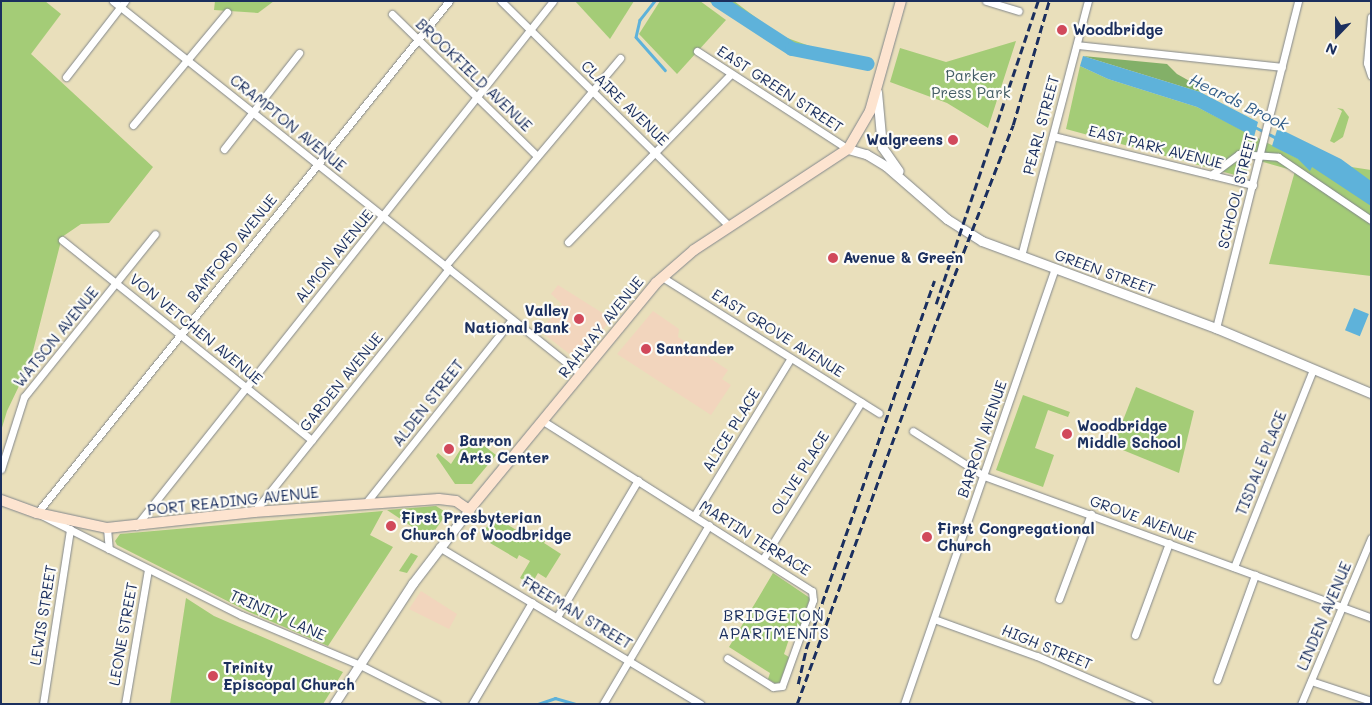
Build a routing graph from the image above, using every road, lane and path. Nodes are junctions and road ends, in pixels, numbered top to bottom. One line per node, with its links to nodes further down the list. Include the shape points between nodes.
1 (113, 1): 9 (street, CRAMPTON AVENUE)
2 (449, 1): 15 (street, BAMFORD AVENUE)
3 (501, 1): 14 (street, CLAIRE AVENUE)
4 (553, 1): 14 (street, ALMON AVENUE)
5 (901, 1): 25 (main road, RAHWAY AVENUE)
6 (986, 1): 10 (street)
7 (1088, 1): 16 (street, PEARL STREET)
8 (1298, 1): 21 (street, SCHOOL STREET)
9 (123, 4): 20 (street, CRAMPTON AVENUE); 24 (street)
10 (1018, 11)
11 (227, 12): 20 (street)
12 (392, 14): 15 (street, BROOKFIELD AVENUE)
13 (1371, 17): 23 (street, via 1367,63)
14 (530, 30): 26 (street, CLAIRE AVENUE); 27 (street, ALMON AVENUE)
15 (418, 40): 27 (street, BROOKFIELD AVENUE); 36 (street, BAMFORD AVENUE)
16 (1077, 45): 21 (street); 30 (street, PEARL STREET)
17 (697, 51): 22 (street, EAST GREEN STREET)
18 (299, 53): 28 (street)
19 (620, 58): 26 (street, GARDEN AVENUE)
20 (187, 60): 28 (street, CRAMPTON AVENUE); 29 (street)
21 (1282, 67): 34 (street, SCHOOL STREET)
22 (731, 74): 32 (street, EAST GREEN STREET); 33 (street)
23 (1371, 75)
24 (66, 78)
25 (876, 87): 32 (main road, RAHWAY AVENUE, via 864,123); 39 (street, via 882,147)
26 (592, 90): 33 (street, CLAIRE AVENUE); 35 (street, GARDEN AVENUE)
27 (477, 97): 35 (street, BROOKFIELD AVENUE); 40 (street, ALMON AVENUE)
28 (253, 112): 31 (street); 36 (street, CRAMPTON AVENUE)
29 (134, 125)
30 (1053, 136): 37 (street, EAST PARK AVENUE); 46 (street, PEARL STREET)
31 (224, 149)
32 (848, 149): 39 (street, GREEN STREET, via 879,161); 42 (main road, RAHWAY AVENUE)
33 (654, 150): 42 (street, CLAIRE AVENUE); 45 (street)
34 (1260, 154): 37 (street, via 1239,154); 38 (street, SCHOOL STREET); 41 (street, via 1291,164)
35 (537, 156): 47 (street, GARDEN AVENUE)
36 (318, 165): 40 (street, CRAMPTON AVENUE); 53 (street, BAMFORD AVENUE)
37 (1211, 175): 38 (street, EAST PARK AVENUE)
38 (1253, 185): 52 (street, SCHOOL STREET)
39 (912, 186): 46 (street, GREEN STREET, via 960,230)
40 (383, 216): 47 (street, CRAMPTON AVENUE); 57 (street, ALMON AVENUE)
41 (1371, 220)
42 (729, 226): 49 (main road, RAHWAY AVENUE)
43 (156, 234): 50 (street, WATSON AVENUE)
44 (62, 240): 50 (street, VON VETCHEN AVENUE)
45 (568, 242)
46 (1021, 256): 48 (street, GREEN STREET)
47 (448, 267): 51 (street, CRAMPTON AVENUE); 63 (street, GARDEN AVENUE)
48 (1055, 268): 52 (street, GREEN STREET); 65 (street, BARRON AVENUE)
49 (662, 277): 54 (street, EAST GROVE AVENUE); 56 (main road, RAHWAY AVENUE)
50 (116, 283): 53 (street, VON VETCHEN AVENUE); 64 (street, WATSON AVENUE, via 24,397)
51 (512, 319): 56 (street, CRAMPTON AVENUE); 68 (street, ALDEN STREET)
52 (1216, 328): 55 (street, GREEN STREET)
53 (180, 334): 57 (street, VON VETCHEN AVENUE); 71 (street, BAMFORD AVENUE)
54 (791, 358): 59 (street, EAST GROVE AVENUE); 73 (street, ALICE PLACE)
55 (1312, 369): 58 (street, GREEN STREET); 83 (street, TISDALE PLACE)
56 (581, 374): 61 (main road, RAHWAY AVENUE)
57 (246, 386): 63 (street, VON VETCHEN AVENUE); 75 (street, ALMON AVENUE)
58 (1371, 393)
59 (861, 402): 60 (street, EAST GROVE AVENUE); 82 (street, OLIVE PLACE)
60 (879, 413)
61 (543, 421): 66 (street, MARTIN TERRACE); 69 (main road, RAHWAY AVENUE)
62 (913, 431): 65 (street, GROVE AVENUE)
63 (312, 440): 70 (street, GARDEN AVENUE)
64 (1, 469)
65 (984, 476): 72 (street, GROVE AVENUE); 91 (street, BARRON AVENUE)
66 (638, 480): 73 (street, MARTIN TERRACE); 89 (street)
67 (1, 500): 71 (main road, PORT READING AVENUE)
68 (365, 504): 69 (main road, PORT READING AVENUE, via 448,499); 70 (main road, PORT READING AVENUE)
69 (469, 510): 80 (street, RAHWAY AVENUE)
70 (254, 512): 75 (main road, PORT READING AVENUE)
71 (37, 513): 76 (main road, PORT READING AVENUE); 77 (street, TRINITY LANE)
72 (1091, 514): 79 (street, GROVE AVENUE); 86 (street)
73 (694, 516): 74 (street, MARTIN TERRACE)
74 (709, 525): 82 (street, MARTIN TERRACE); 93 (street)
75 (136, 527): 76 (main road, PORT READING AVENUE)
76 (107, 528): 81 (street)
77 (70, 530): 81 (street, TRINITY LANE); 99 (street, LEWIS STREET)
78 (1371, 538): 88 (street, LINDEN AVENUE)
79 (1169, 543): 83 (street, GROVE AVENUE); 92 (street)
80 (439, 547): 87 (street, FREEMAN STREET); 95 (street, RAHWAY AVENUE)
81 (109, 549): 84 (street, TRINITY LANE)
82 (764, 559): 94 (street, MARTIN TERRACE, via 808,587 814,595 785,681 782,686 773,687)
83 (1234, 567): 85 (street, GROVE AVENUE)
84 (148, 569): 95 (street, TRINITY LANE, via 241,615); 100 (street, LEONE STREET)
85 (1255, 576): 88 (street, GROVE AVENUE); 96 (street)
86 (1059, 599)
87 (532, 602): 89 (street, FREEMAN STREET); 103 (street)
88 (1343, 608): 90 (street, GROVE AVENUE); 97 (street, LINDEN AVENUE)
89 (557, 617): 93 (street, FREEMAN STREET)
90 (1371, 618)
91 (934, 619): 106 (street, BARRON AVENUE); 107 (street, HIGH STREET, via 1037,656)
92 (1135, 635)
93 (627, 658): 104 (street); 105 (street, FREEMAN STREET)
94 (727, 658)
95 (360, 665): 101 (street, RAHWAY AVENUE); 102 (street, TRINITY LANE)
96 (1217, 680)
97 (1310, 681): 98 (street); 108 (street, LINDEN AVENUE)
98 (1371, 701)
99 (43, 704)
100 (125, 704)
101 (334, 704)
102 (436, 704)
103 (472, 704)
104 (603, 704)
105 (700, 704)
106 (904, 704)
107 (1148, 704)
108 (1301, 704)

